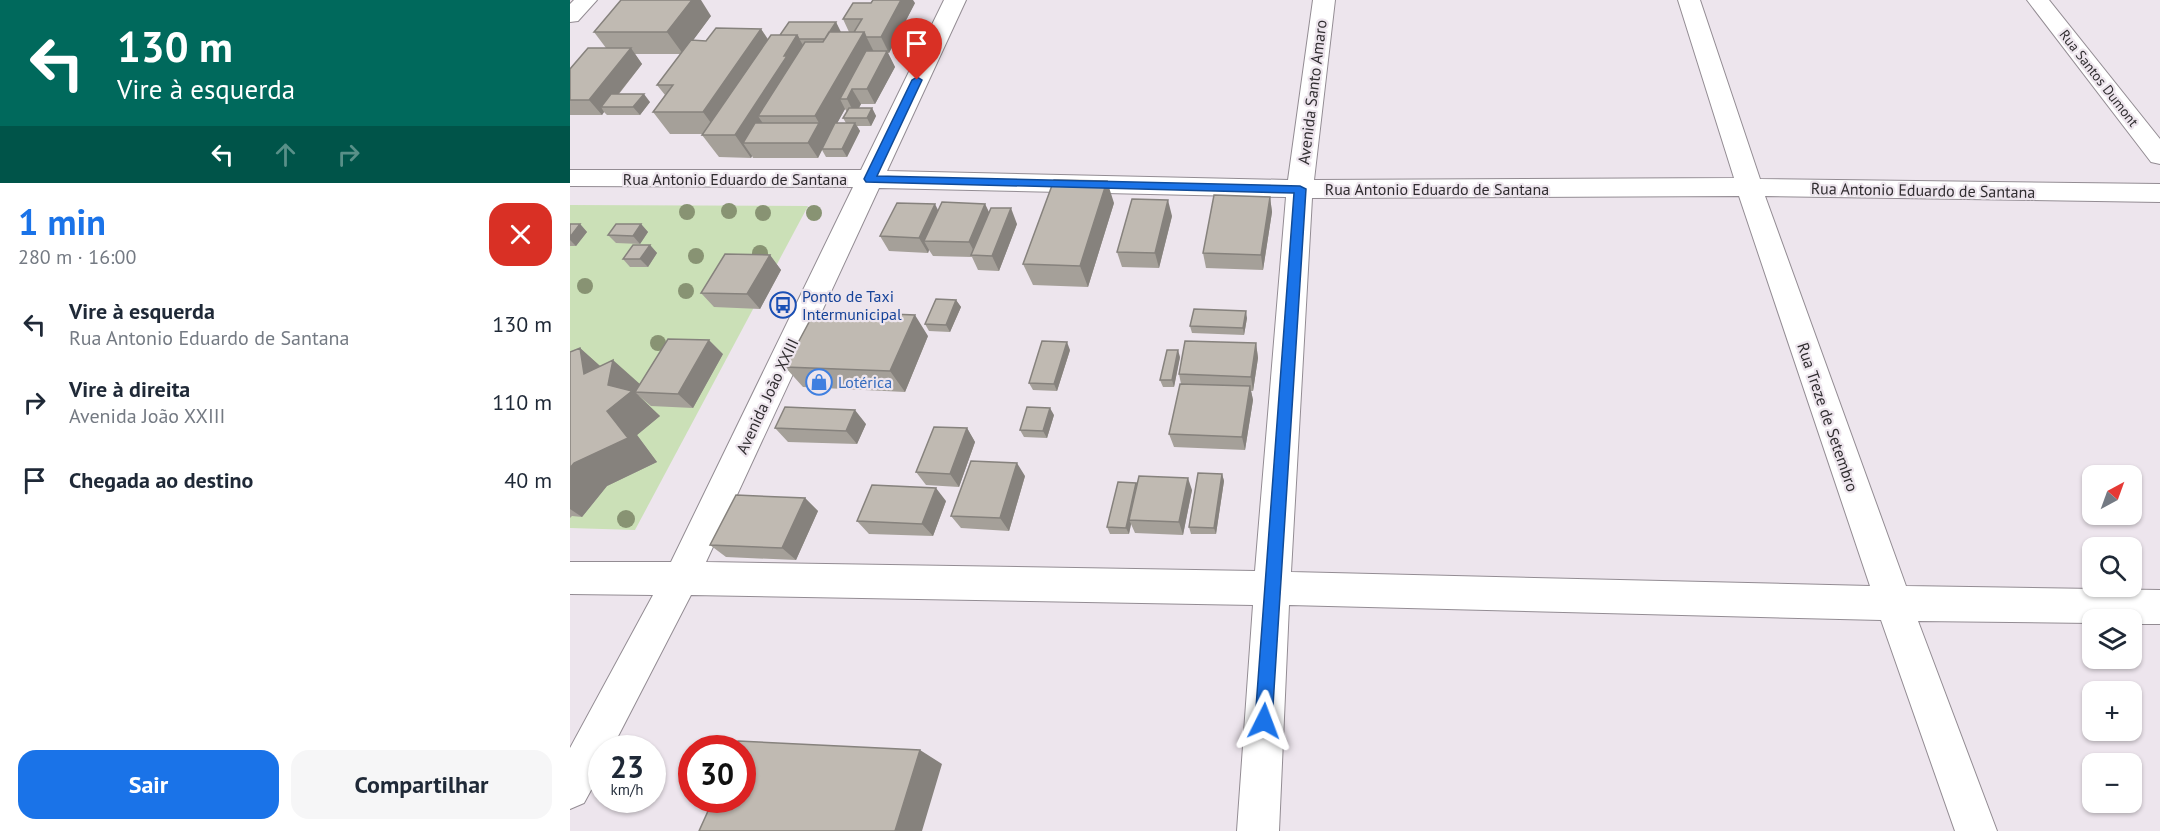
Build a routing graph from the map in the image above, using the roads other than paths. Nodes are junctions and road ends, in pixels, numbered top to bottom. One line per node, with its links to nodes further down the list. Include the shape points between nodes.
1 (586, 0): 6 (street)
2 (956, 0): 9 (street, Avenida João XXIII)
3 (1324, 0): 11 (street, Avenida Santo Amaro)
4 (1689, 0): 10 (street, Rua Treze de Setembro)
5 (2038, 0): 7 (street, Rua Santos Dumont)
6 (570, 16)
7 (2160, 156)
8 (570, 178): 9 (street, Rua Antonio Eduardo de Santana)
9 (870, 179): 11 (street, Rua Antonio Eduardo de Santana); 14 (street, Avenida João XXIII)
10 (1748, 187): 11 (street, Rua Antonio Eduardo de Santana); 12 (street, Rua Antonio Eduardo de Santana); 16 (street, Rua Treze de Setembro)
11 (1300, 189): 15 (street, Avenida Santo Amaro)
12 (2160, 193)
13 (570, 578): 14 (street)
14 (681, 578): 15 (street); 18 (street, Avenida João XXIII)
15 (1272, 588): 16 (street); 19 (street, Avenida Santo Amaro)
16 (1894, 605): 17 (street); 20 (street, Rua Treze de Setembro)
17 (2160, 607)
18 (570, 789)
19 (1258, 831)
20 (1977, 831)

